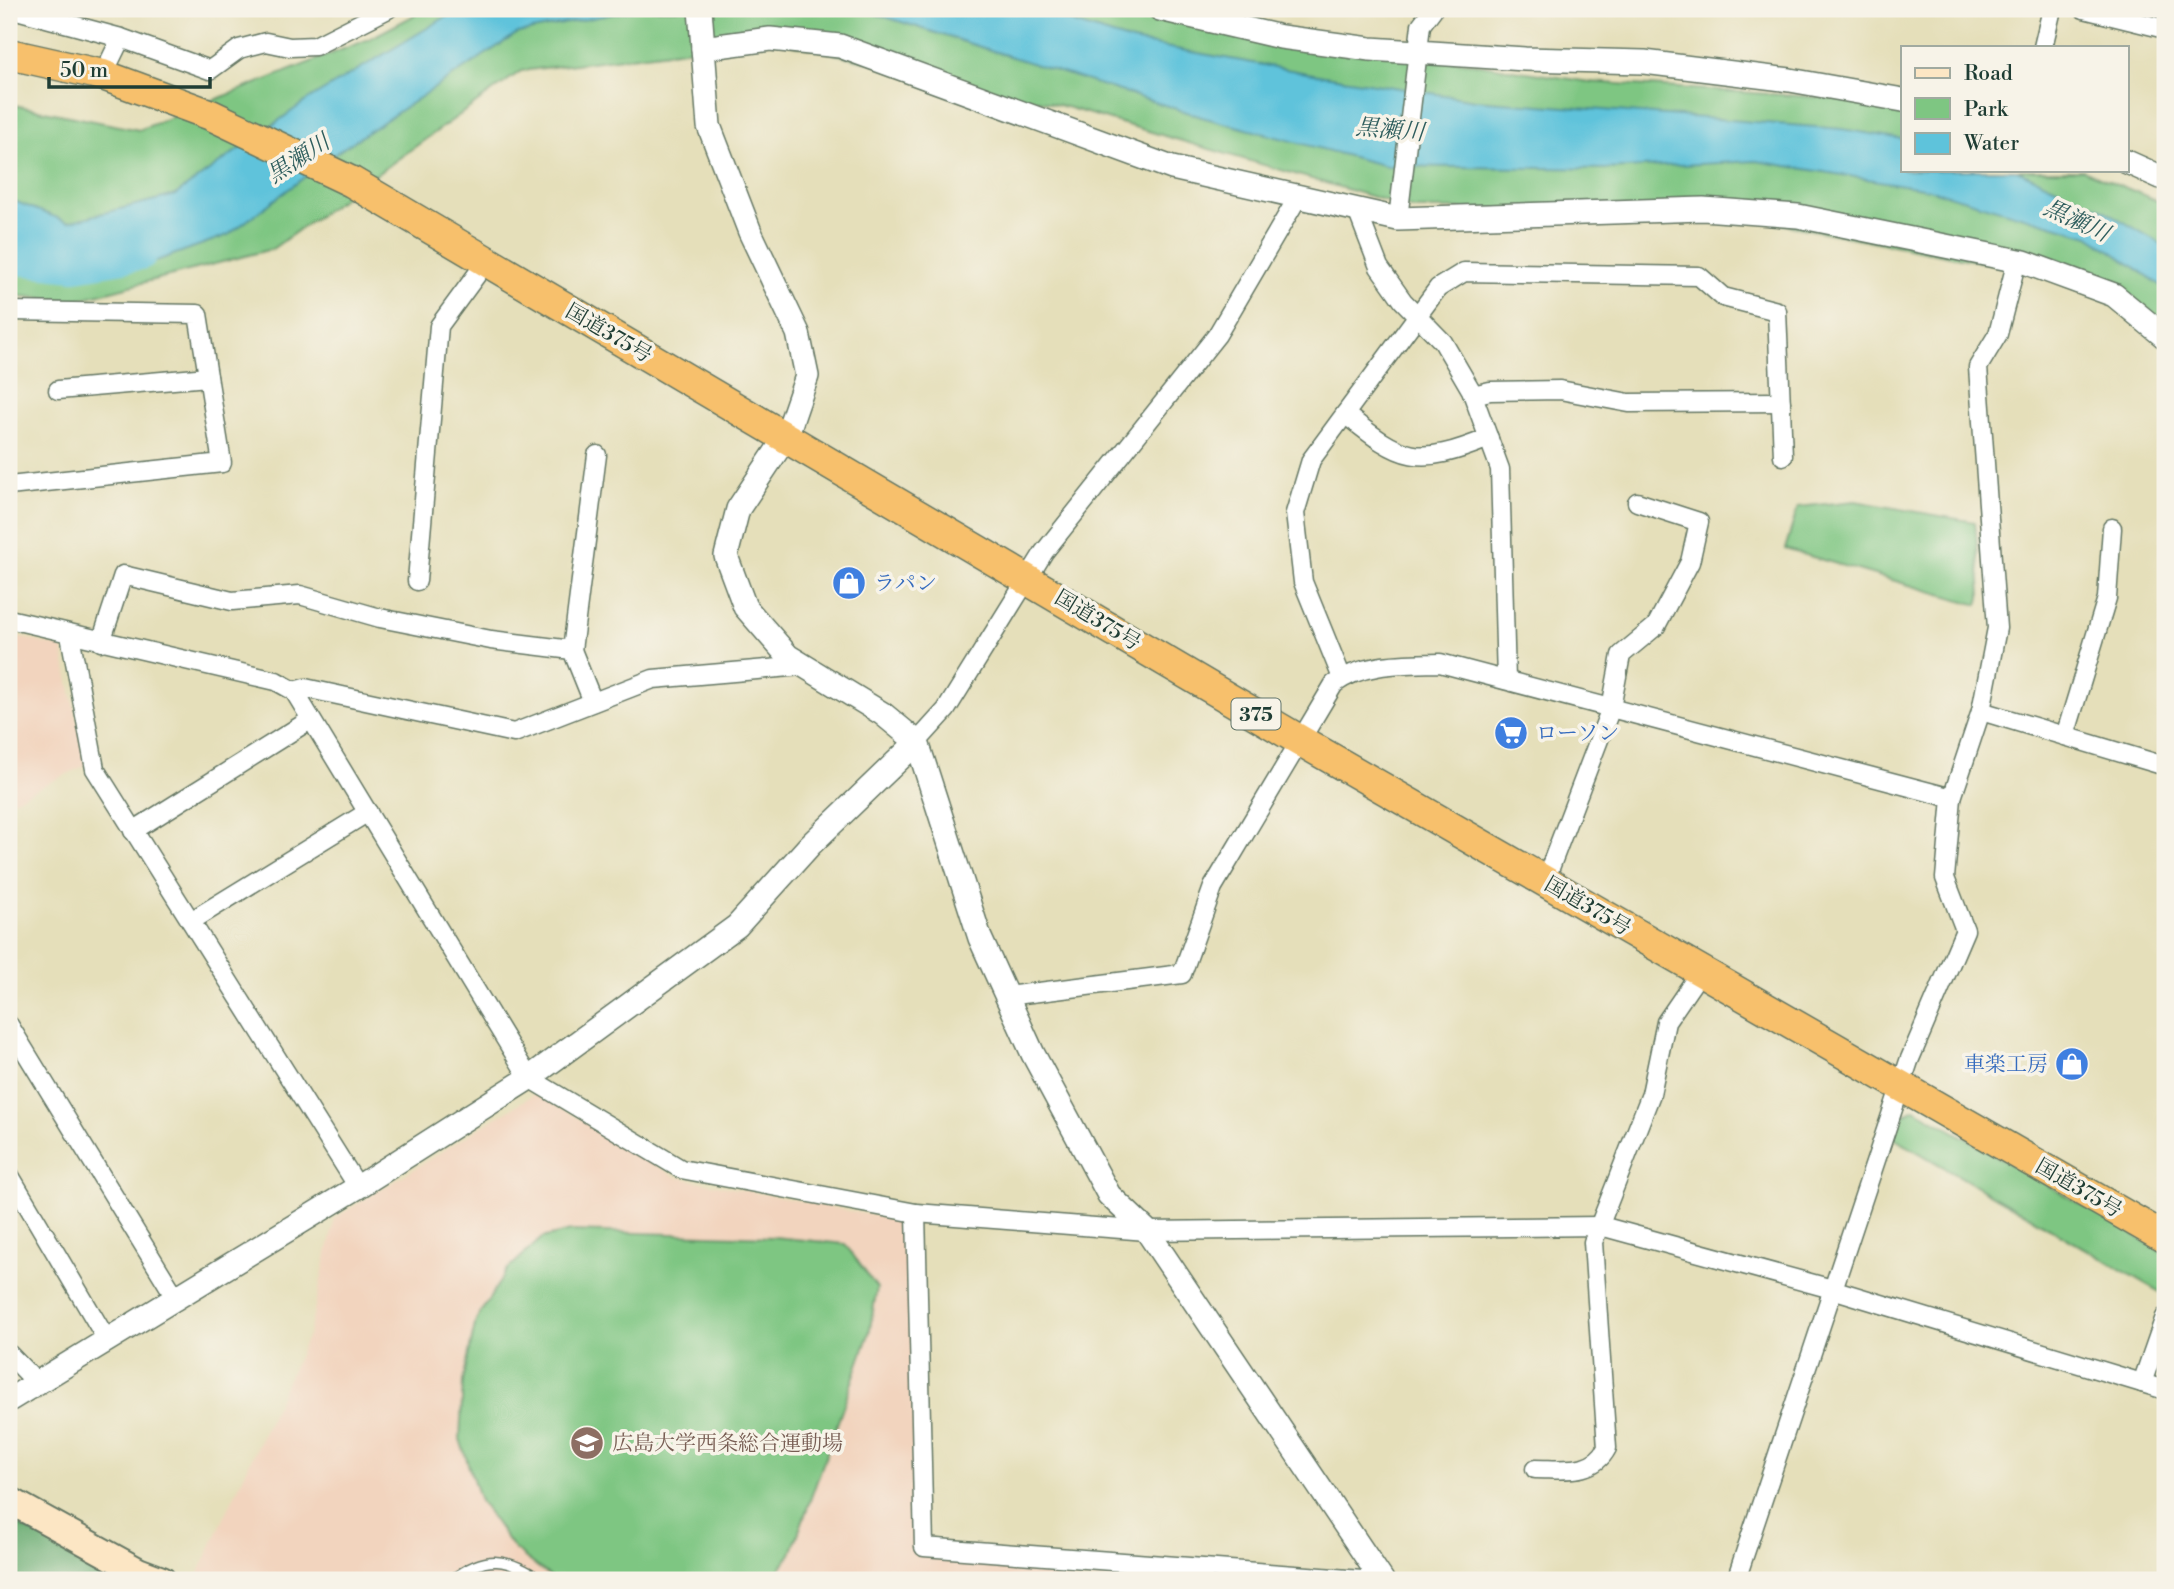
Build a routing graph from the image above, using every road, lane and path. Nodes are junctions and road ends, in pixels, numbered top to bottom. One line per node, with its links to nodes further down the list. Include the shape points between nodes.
1 (13, 9): 9 (street)
2 (388, 9): 9 (street, via 315,46 266,42 239,49 210,70)
3 (700, 9): 11 (street)
4 (1160, 9): 13 (street, via 1281,37)
5 (1433, 9): 13 (street, via 1421,24)
6 (2052, 9): 10 (street)
7 (2084, 9): 8 (street)
8 (2165, 29)
9 (121, 37): 14 (street)
10 (2043, 46)
11 (703, 48): 18 (street, via 770,39 840,46 1172,168); 31 (street, via 709,126 750,232 798,333 807,376)
12 (9, 54): 14 (highway, 国道375号 / 375)
13 (1418, 56): 15 (street, via 1644,62); 20 (street)
14 (103, 75): 22 (highway, 国道375号 / 375, via 211,115 352,182)
15 (1901, 100)
16 (2128, 162): 17 (street)
17 (2165, 179)
18 (1298, 197): 19 (street); 38 (street, via 1217,335)
19 (1357, 210): 20 (street); 24 (street, via 1379,267)
20 (1399, 211): 21 (street, via 1703,209 1798,216)
21 (2017, 260): 25 (street, via 2114,295); 50 (street, via 1998,334 1978,367 1997,628)
22 (486, 262): 31 (highway, 国道375号 / 375); 39 (street, via 439,326)
23 (9, 311): 26 (street, via 198,314)
24 (1417, 316): 28 (street, via 1443,342); 29 (street, via 1438,288 1464,272 1699,276 1723,297 1777,311); 30 (street)
25 (2165, 337)
26 (208, 377): 27 (street); 35 (street, via 222,463)
27 (58, 390)
28 (1473, 395): 29 (street, via 1560,390 1629,403); 32 (street)
29 (1781, 402): 34 (street)
30 (1345, 414): 32 (street, via 1385,446 1417,458 1454,452); 45 (street, via 1311,460 1295,513 1303,582)
31 (786, 438): 38 (highway, 国道375号 / 375); 44 (street, via 738,509 726,556 745,607)
32 (1489, 438): 46 (street, via 1500,469)
33 (597, 455): 43 (street)
34 (1783, 456)
35 (9, 486)
36 (1637, 502): 49 (street, via 1699,522 1689,562 1656,626 1621,655)
37 (2112, 527): 52 (street, via 2107,598)
38 (1026, 577): 53 (highway, 国道375号 / 375); 54 (street, via 946,710)
39 (418, 581)
40 (9, 619): 41 (street)
41 (69, 635): 42 (street); 58 (street, via 95,769)
42 (101, 642): 43 (street, via 123,575 232,601 300,595 380,618); 47 (street, via 276,681)
43 (572, 650): 48 (street)
44 (802, 666): 48 (street, via 653,679); 54 (street, via 883,714)
45 (1342, 678): 46 (street, via 1405,664 1440,663); 53 (street)
46 (1506, 680): 49 (street)
47 (294, 691): 48 (street, via 305,688 514,733); 51 (street)
48 (593, 702)
49 (1611, 708): 56 (street); 59 (street)
50 (1981, 711): 52 (street); 56 (street)
51 (310, 720): 57 (street); 58 (street)
52 (2065, 736): 55 (street)
53 (1301, 741): 59 (highway, 国道375号 / 375); 62 (street, via 1213,887 1182,974)
54 (917, 742): 62 (street, via 980,937); 64 (street, via 810,845 737,926)
55 (2165, 766)
56 (1952, 798): 65 (street, via 1945,878 1965,930)
57 (368, 812): 60 (street); 64 (street)
58 (133, 831): 60 (street)
59 (1545, 881): 61 (highway, 国道375号 / 375)
60 (191, 921): 67 (street)
61 (1701, 971): 65 (highway, 国道375号 / 375); 69 (street, via 1666,1022 1651,1094)
62 (1007, 996): 70 (street, via 1032,1054 1109,1195)
63 (9, 1025): 73 (street)
64 (529, 1078): 67 (street); 68 (street, via 681,1169)
65 (1900, 1085): 71 (highway, 国道375号 / 375); 72 (street)
66 (9, 1174): 75 (street)
67 (359, 1186): 73 (street)
68 (916, 1213): 70 (street); 86 (street, via 924,1547)
69 (1601, 1226): 70 (street); 72 (street); 81 (street, via 1593,1242 1607,1448 1600,1461 1586,1468)
70 (1147, 1231): 87 (street)
71 (2165, 1238)
72 (1832, 1289): 78 (street); 88 (street)
73 (176, 1298): 75 (street)
74 (2165, 1318): 78 (street)
75 (107, 1340): 77 (street)
76 (9, 1354): 77 (street)
77 (37, 1383): 80 (street)
78 (2142, 1383): 79 (street)
79 (2165, 1390)
80 (9, 1400)
81 (1535, 1469)
82 (9, 1500): 83 (main road)
83 (162, 1580)
84 (452, 1580): 85 (lane, via 496,1561 516,1563)
85 (541, 1580)
86 (1362, 1580)
87 (1382, 1580)
88 (1736, 1580)

